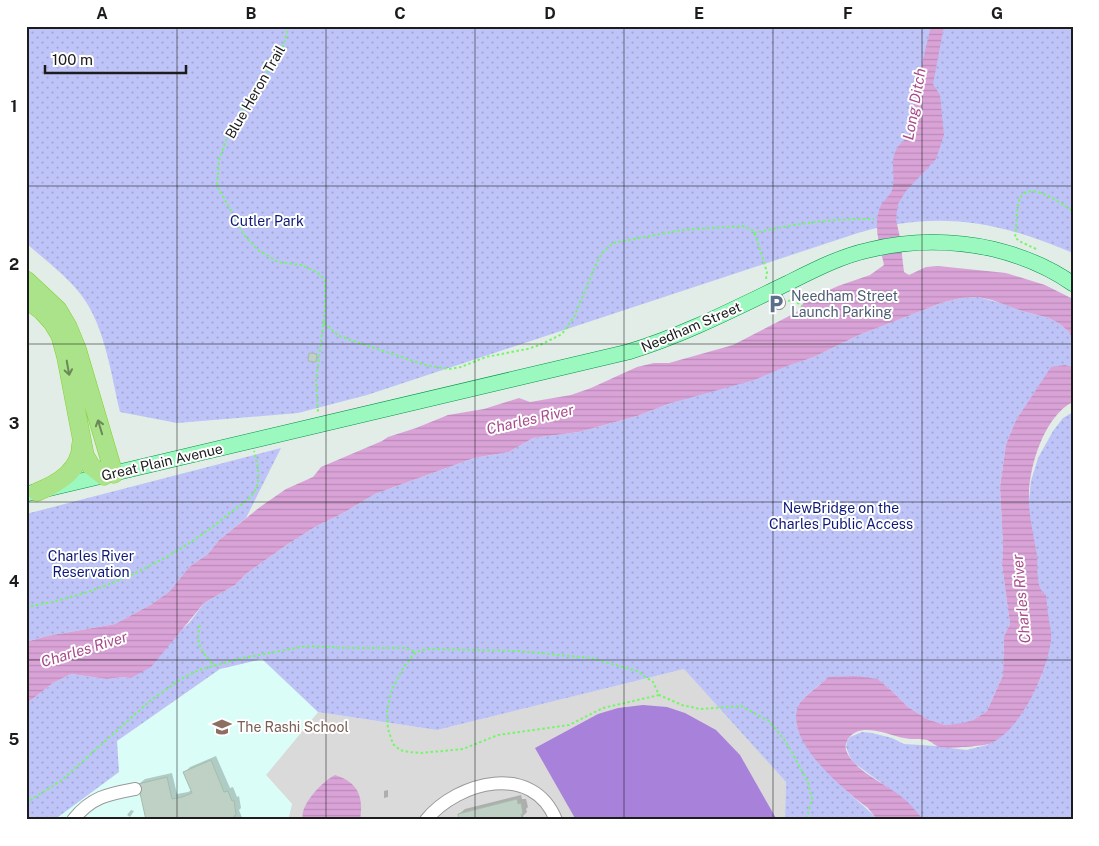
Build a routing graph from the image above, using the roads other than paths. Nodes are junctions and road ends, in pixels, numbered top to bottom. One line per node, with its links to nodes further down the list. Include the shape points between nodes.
1 (26, 280): 6 (highway, one-way to 1, via 77,349 68,327 58,310)
2 (1073, 284): 4 (main road, Needham Street, via 1035,263 976,246 944,242 910,243 868,250 827,264 775,297 758,297 680,334 628,352)
3 (26, 299): 5 (highway, one-way to 5, via 42,311 60,335)
4 (298, 431): 6 (main road, Great Plain Avenue)
5 (81, 440): 6 (highway, via 87,461 95,470); 7 (highway, via 73,469 57,482)
6 (109, 475): 7 (main road, Great Plain Avenue)
7 (32, 493)
8 (135, 789): 9 (street, via 99,798 86,805)
9 (73, 820)
10 (426, 820): 11 (street, via 454,796 471,788 498,784 523,786 534,792 547,803)
11 (556, 820)

